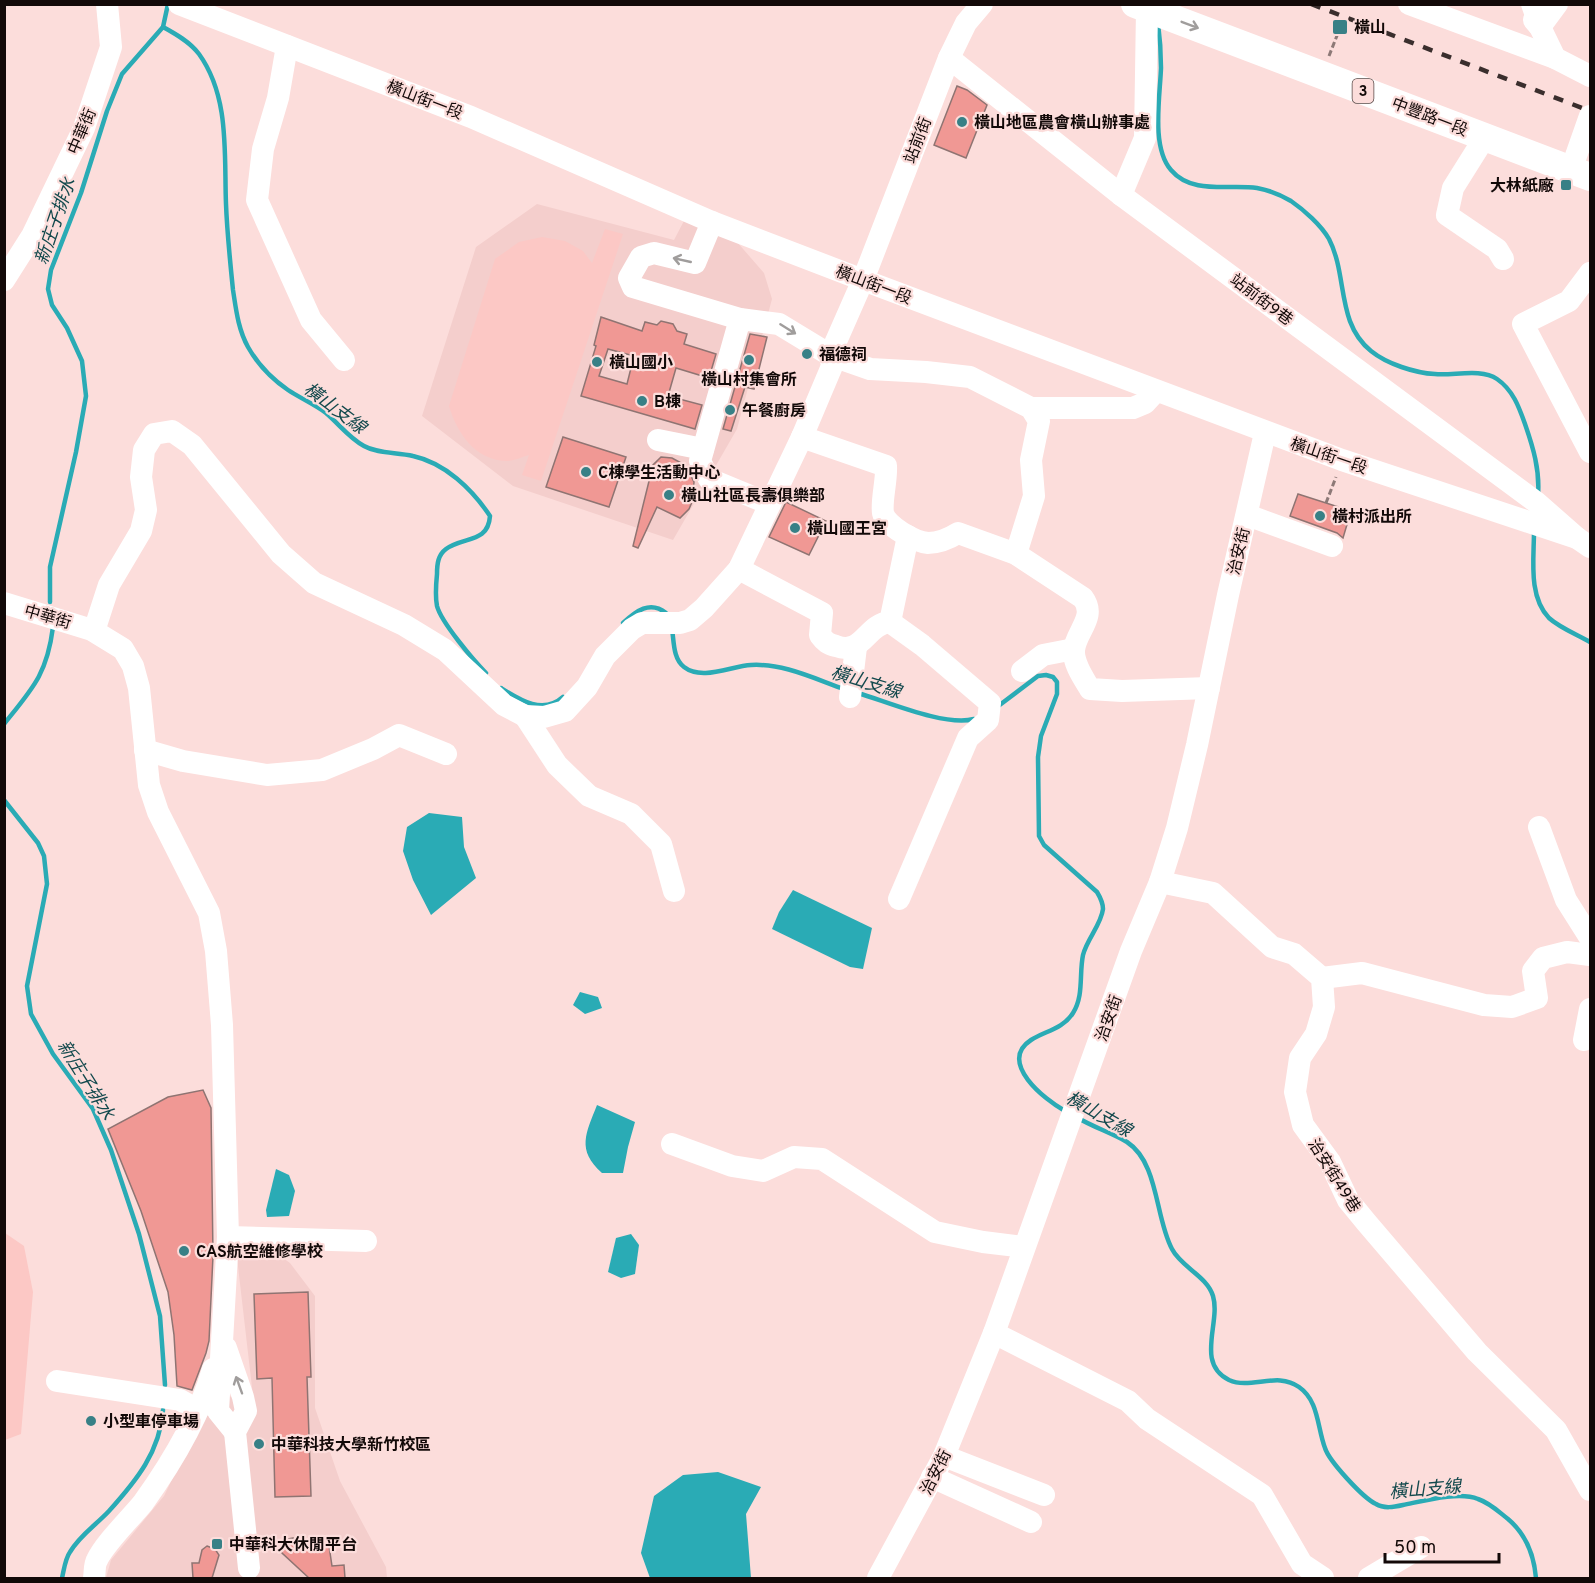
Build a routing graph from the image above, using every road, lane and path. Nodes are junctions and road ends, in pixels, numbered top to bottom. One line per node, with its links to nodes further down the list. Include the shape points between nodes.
1 (107, 4): 22 (street, 中華街, via 111,47 84,128 32,236)
2 (982, 4): 12 (street, 站前街, via 966,23)
3 (1190, 4): 17 (main road, 中豐路一段 / 3, via 1333,45)
4 (1409, 4): 13 (street)
5 (1521, 4): 10 (street)
6 (1532, 4): 10 (street)
7 (1557, 4): 10 (street)
8 (180, 5): 11 (street, 橫山街一段)
9 (1141, 7): 16 (main road, 中豐路一段 / 3, one-way to 16); 18 (street, via 1145,138)
10 (1540, 27): 13 (street)
11 (287, 46): 19 (street, 橫山街一段, via 471,117); 26 (street, via 278,98 263,149 257,200 311,320)
12 (949, 58): 18 (street, 站前街9巷); 23 (street, 站前街)
13 (1555, 58): 14 (street)
14 (1590, 75)
15 (1590, 116): 17 (street)
16 (1485, 137): 17 (main road, 中豐路一段 / 3); 20 (street, via 1453,188 1447,215 1497,249)
17 (1582, 164)
18 (1121, 195): 39 (street, 站前街9巷, via 1536,502)
19 (712, 222): 23 (street, 橫山街一段); 24 (street, one-way to 24, via 695,263 654,254 641,257 629,278 633,287)
20 (1503, 259)
21 (1590, 273): 33 (street, via 1569,302 1523,324)
22 (4, 280)
23 (863, 280): 25 (street, 站前街); 27 (street, 橫山街一段)
24 (740, 319): 25 (street, one-way to 25, via 779,324); 32 (street)
25 (830, 356): 28 (street, via 870,369 970,377); 30 (street, 站前街, via 831,366)
26 (344, 360)
27 (1156, 391): 28 (street, via 1145,403 1133,408); 29 (street, 橫山街一段)
28 (1031, 408): 41 (street, via 1039,421 1031,460 1034,496)
29 (1265, 433): 34 (street, 橫山街一段); 37 (street, 治安街)
30 (802, 437): 36 (street, 站前街); 38 (street, via 886,466 883,514)
31 (658, 440): 32 (street)
32 (703, 449): 36 (street, via 700,461 709,479)
33 (1590, 452)
34 (1342, 460): 35 (path); 39 (street, 橫山街一段)
35 (1326, 503)
36 (770, 504): 42 (street, 站前街)
37 (1246, 515): 40 (street); 50 (street, 治安街)
38 (908, 536): 41 (street, via 928,543 958,532); 44 (street)
39 (1587, 544)
40 (1332, 546)
41 (1016, 554): 47 (street, via 1088,605)
42 (739, 569): 46 (street, via 822,613 820,635 825,643 842,649); 51 (street, 站前街, via 690,620 642,623 632,629 605,657 587,687 565,711 544,717)
43 (4, 603): 45 (street, 中華街)
44 (890, 622): 46 (street, via 875,628); 57 (street, via 922,645 989,711 968,738)
45 (92, 630): 51 (street, via 109,585 141,531 146,510 141,477 144,450 154,434 172,431 192,445 281,554 314,584 404,625 445,650 504,705); 52 (street, 中華街, via 123,649 133,666)
46 (856, 647): 49 (street)
47 (1074, 649): 48 (street, via 1043,655); 50 (street, via 1090,689)
48 (1022, 671)
49 (852, 688)
50 (1209, 688): 55 (street, 治安街, via 1177,828)
51 (525, 716): 56 (street, via 557,765 589,796 630,814 661,844)
52 (145, 750): 53 (street, via 183,761 267,775 322,770 399,735); 64 (street, 中華街, via 149,785 158,812 209,913 216,951)
53 (446, 754)
54 (1539, 827): 58 (street, via 1566,900)
55 (1160, 882): 60 (street, via 1213,893 1272,947 1294,954); 66 (street, 治安街, via 1131,951)
56 (674, 891)
57 (899, 899)
58 (1590, 938)
59 (1590, 955): 60 (street, via 1567,952 1543,958 1533,971 1537,998 1512,1007 1484,1005 1362,973)
60 (1322, 978): 73 (street, 治安街49巷, via 1324,1007 1316,1034 1300,1058 1295,1092 1304,1125 1348,1200 1477,1352 1556,1430)
61 (1590, 1009): 62 (street)
62 (1584, 1041)
63 (672, 1144): 66 (street, via 732,1166 763,1170 794,1157 822,1160 935,1232)
64 (228, 1237): 65 (street); 68 (street, 中華街)
65 (366, 1241)
66 (1024, 1247): 67 (street, 治安街)
67 (994, 1333): 71 (street, 治安街); 80 (street, via 1128,1401 1148,1419 1262,1496 1302,1564)
68 (222, 1338): 70 (street); 77 (street, via 218,1411 235,1432)
69 (57, 1381): 70 (street, via 180,1400)
70 (198, 1410): 79 (street, via 167,1467 96,1561)
71 (944, 1456): 72 (street, 治安街); 74 (street)
72 (933, 1477): 75 (street); 78 (street, 治安街)
73 (1590, 1490)
74 (1044, 1495)
75 (1031, 1522)
76 (1421, 1547): 81 (street)
77 (249, 1568)
78 (888, 1575)
79 (94, 1578)
80 (1323, 1578)
81 (1369, 1578)

